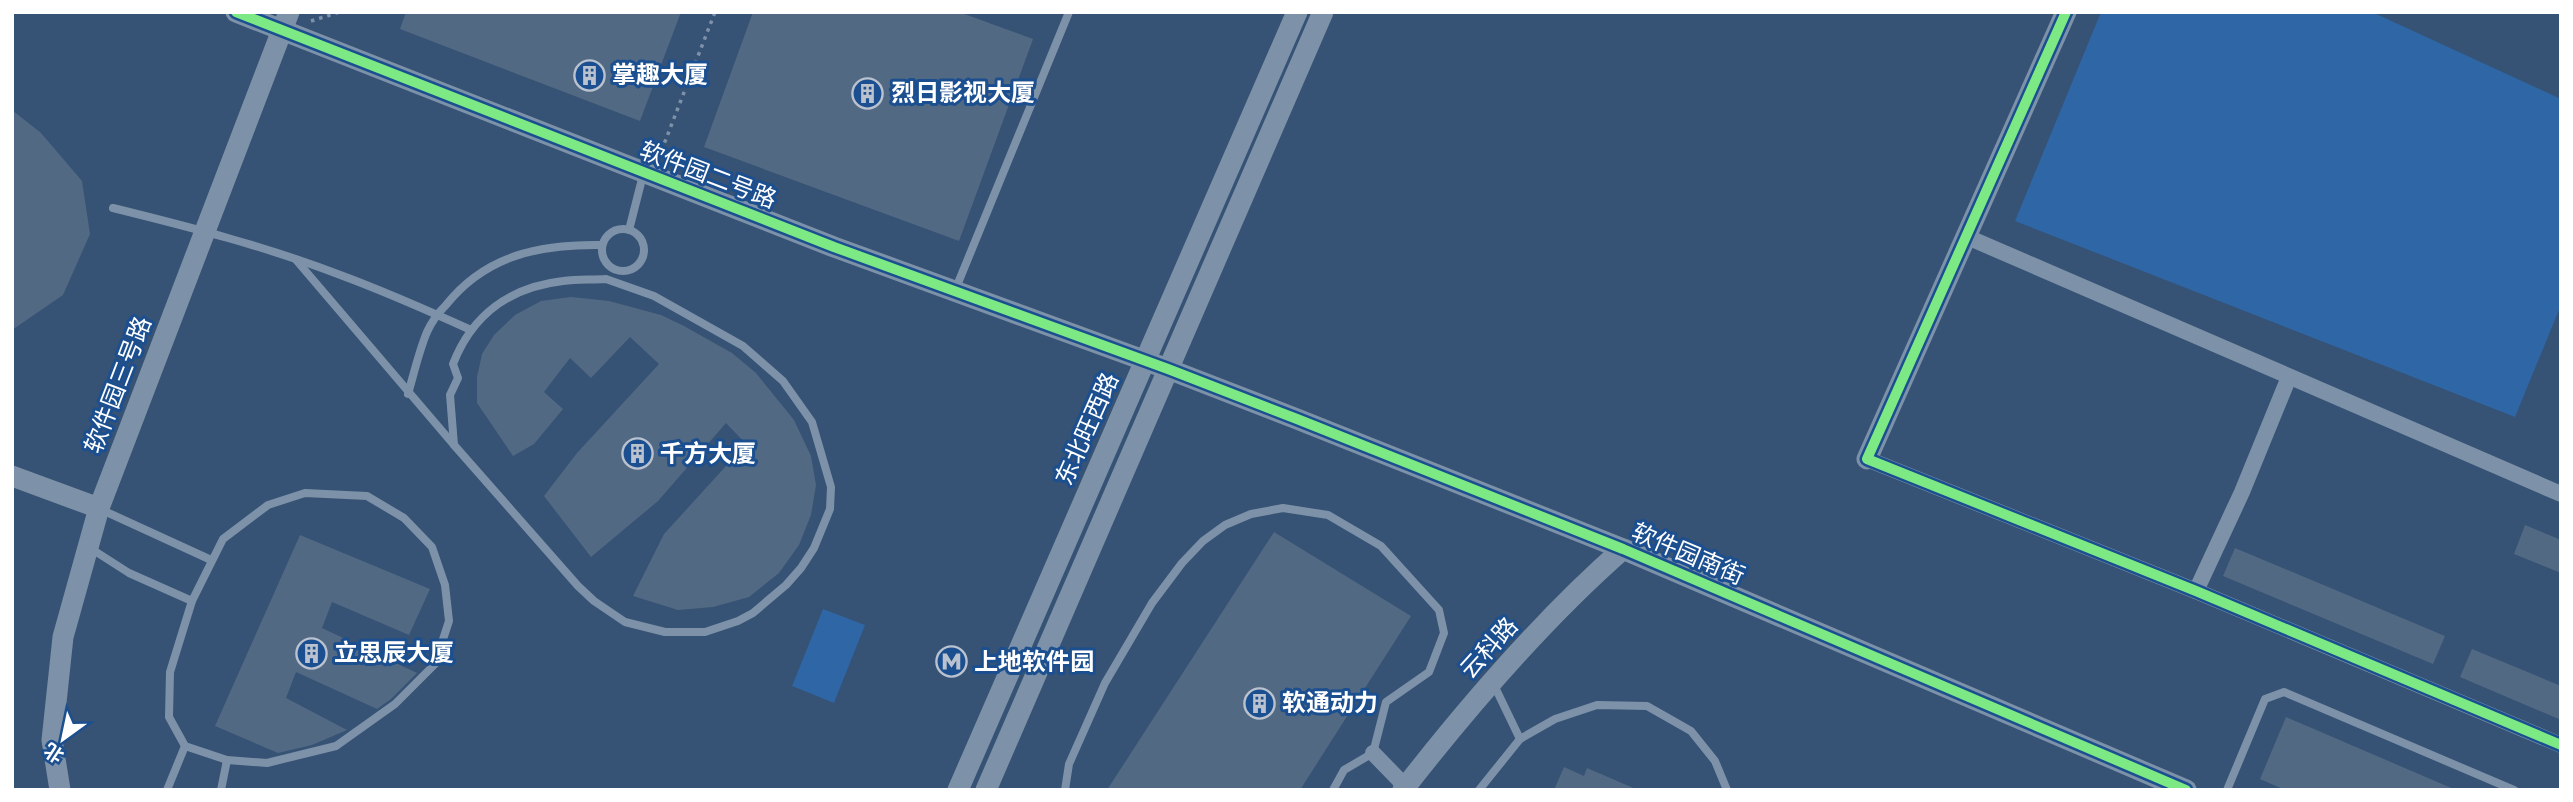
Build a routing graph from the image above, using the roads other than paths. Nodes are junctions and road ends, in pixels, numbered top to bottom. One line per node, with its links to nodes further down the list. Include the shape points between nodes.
1 (236, 12): 6 (street, 软件园二号路)
2 (1069, 12): 16 (lane)
3 (1297, 12): 19 (street, 东北旺西路)
4 (1323, 12): 20 (street, 东北旺西路)
5 (2066, 12): 11 (street)
6 (286, 21): 7 (street, 软件园二号路); 10 (street, 软件园三号路)
7 (644, 172): 9 (lane); 16 (street, 软件园二号路)
8 (113, 208): 10 (lane)
9 (629, 230): 12 (lane, via 615,230); 14 (lane, via 643,245 642,259 631,269)
10 (205, 231): 13 (lane); 27 (street, 软件园三号路)
11 (1965, 236): 21 (street); 24 (street)
12 (602, 245): 14 (lane, via 603,258); 17 (lane, via 542,249 505,260 463,284)
13 (295, 259): 17 (lane); 22 (lane)
14 (617, 270): 15 (lane)
15 (616, 283): 18 (lane, via 606,279 563,281 517,292 483,315); 23 (lane, via 654,296 743,346 783,381 812,422 831,487 830,509 814,548 786,585 753,613 705,632 665,632 625,622 578,586)
16 (954, 291): 19 (street, 软件园二号路)
17 (437, 314): 18 (lane); 22 (lane)
18 (471, 330): 23 (lane, via 453,364 458,378 450,395)
19 (1145, 361): 20 (street, 软件园二号路); 43 (street, 东北旺西路)
20 (1168, 369): 29 (street, 软件园南街); 44 (street, 东北旺西路)
21 (2290, 377): 26 (street); 31 (street)
22 (408, 394): 23 (lane)
23 (454, 445)
24 (1867, 459): 31 (street)
25 (12, 476): 27 (street)
26 (2561, 494)
27 (99, 508): 28 (street, 软件园三号路); 30 (lane)
28 (88, 547): 32 (lane, via 129,573); 40 (street, 软件园三号路, via 63,637 52,740)
29 (1623, 549): 33 (street, 云科路, via 1584,583); 49 (street, 软件园南街)
30 (209, 558)
31 (2196, 591): 36 (street)
32 (192, 601): 35 (lane, via 170,672 169,717); 38 (lane, via 223,539 268,505 305,493 367,496 404,518 432,547 445,584 449,621 435,664 395,704 335,746 267,763)
33 (1493, 682): 34 (lane); 39 (street, 云科路)
34 (1520, 739): 47 (lane); 48 (lane, via 1555,719 1597,705 1647,706 1690,731 1715,761)
35 (185, 746): 38 (lane); 41 (lane)
36 (2561, 746)
37 (1373, 753): 39 (street); 45 (lane, via 1386,702 1429,672 1444,633 1439,610 1381,546 1328,515 1283,508 1225,525 1182,563 1152,603 1105,683 1069,764); 46 (lane, via 1344,770)
38 (227, 760): 42 (lane)
39 (1405, 788)
40 (60, 790)
41 (167, 790)
42 (221, 790)
43 (958, 790)
44 (986, 790)
45 (1065, 790)
46 (1334, 790)
47 (1479, 790)
48 (1727, 790)
49 (2186, 790)
50 (2227, 790): 51 (lane, via 2265,699 2284,692)
51 (2514, 790)

